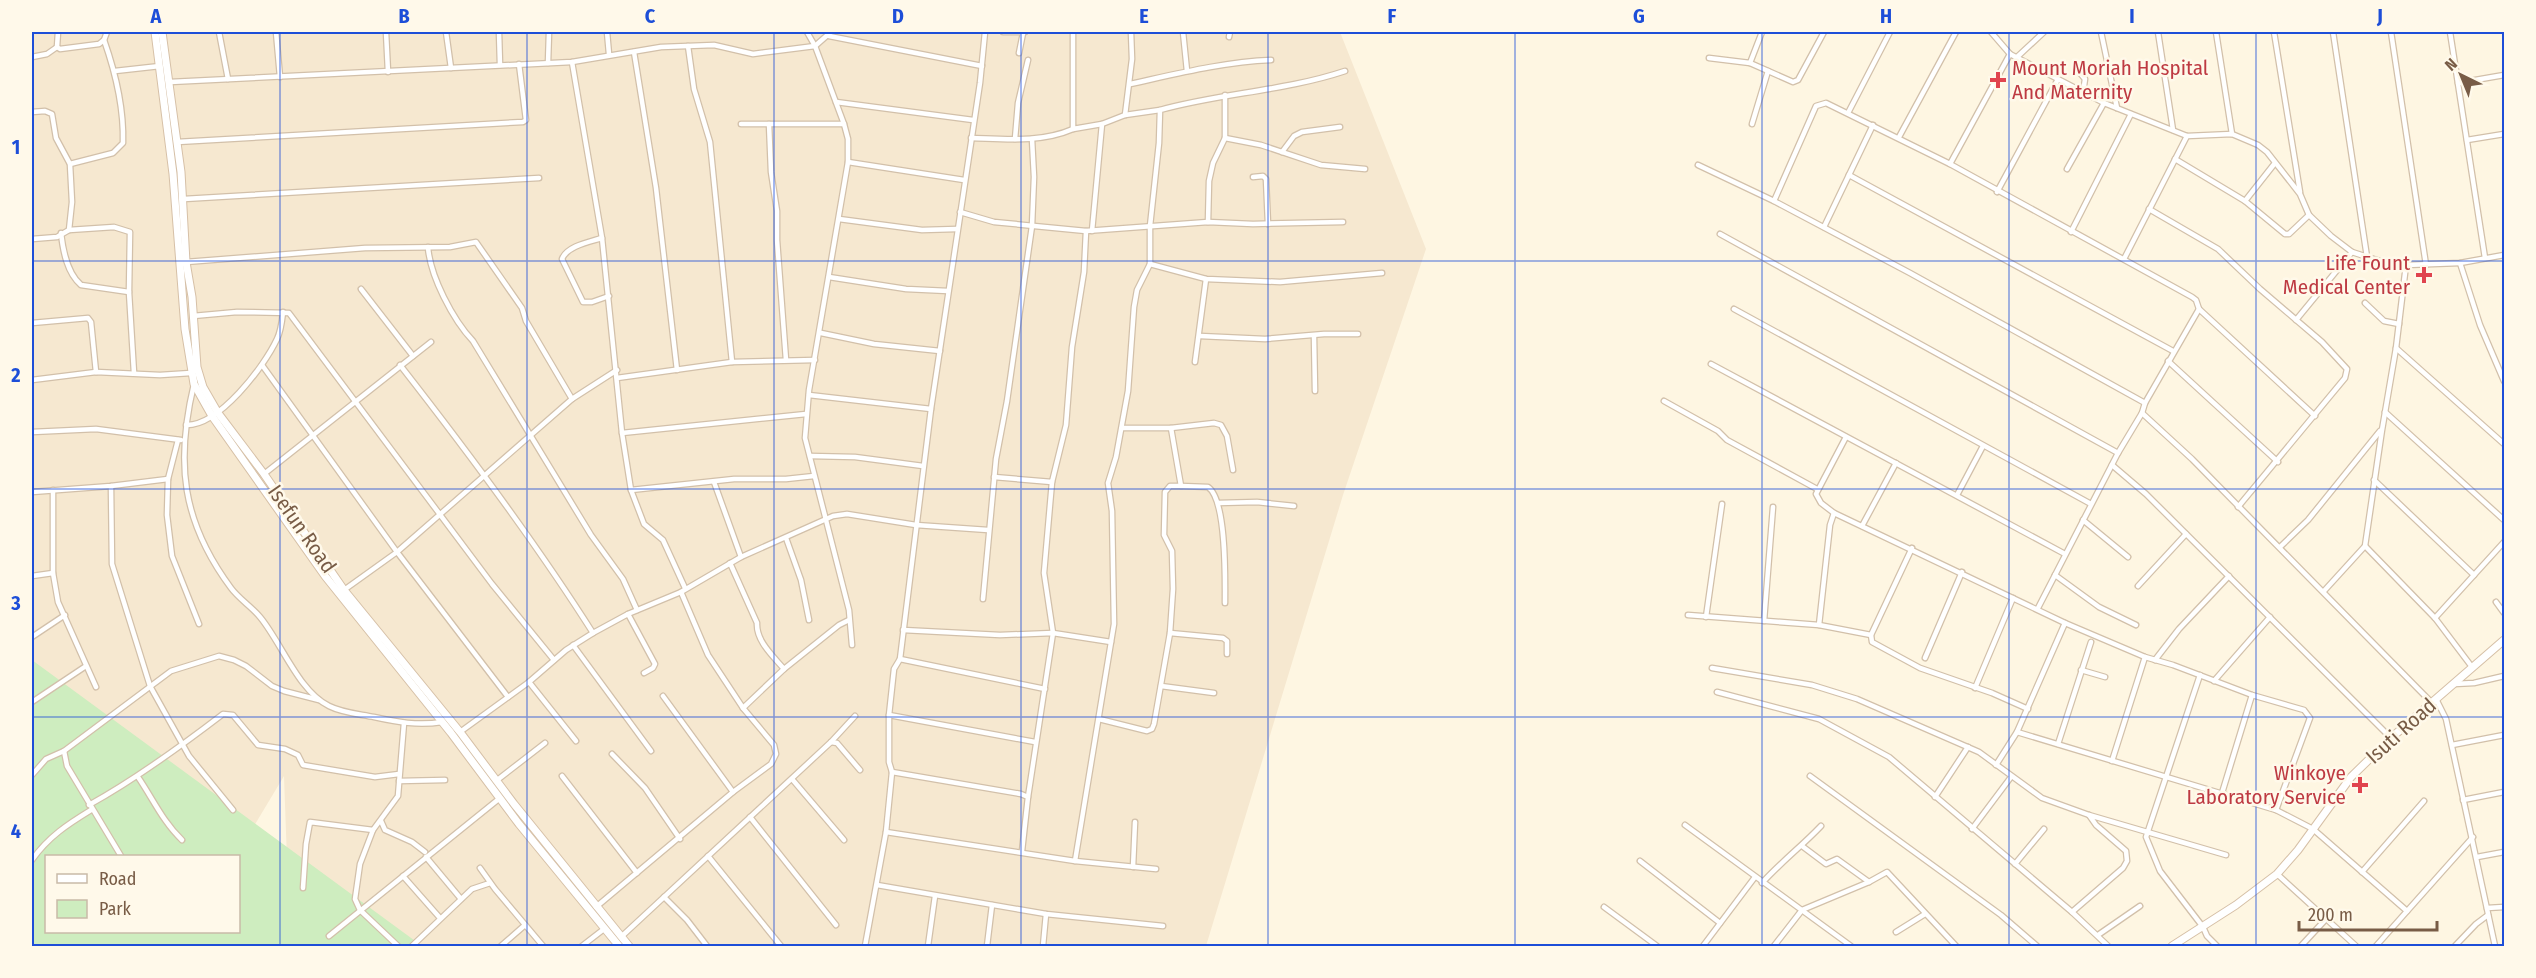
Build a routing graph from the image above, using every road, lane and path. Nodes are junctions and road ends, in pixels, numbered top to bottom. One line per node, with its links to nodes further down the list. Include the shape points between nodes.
1 (58, 32): 36 (street)
2 (107, 32): 33 (street)
3 (155, 32): 51 (street, Isefun Road)
4 (162, 32): 64 (street, Isefun Road)
5 (219, 32): 62 (street)
6 (276, 32): 61 (street)
7 (386, 32): 58 (street)
8 (446, 32): 53 (street)
9 (499, 32): 50 (street)
10 (549, 32): 47 (street)
11 (607, 32): 39 (street)
12 (807, 32): 35 (street)
13 (985, 32): 52 (street)
14 (1003, 32): 15 (street)
15 (1024, 32): 38 (street)
16 (1073, 32): 85 (street)
17 (1131, 32): 66 (street)
18 (1183, 32): 55 (street)
19 (1762, 32): 48 (street)
20 (1824, 32): 57 (street, via 1796,82)
21 (1890, 32): 74 (street)
22 (1956, 32): 92 (street)
23 (1991, 32): 40 (street)
24 (2044, 32): 43 (street)
25 (2101, 32): 71 (street)
26 (2158, 32): 86 (street)
27 (2216, 32): 87 (street)
28 (2274, 32): 111 (street)
29 (2333, 32): 136 (street)
30 (2391, 32): 143 (street)
31 (2450, 32): 65 (street)
32 (830, 34): 35 (street); 52 (street)
33 (104, 40): 36 (street, via 96,45); 54 (street)
34 (688, 46): 35 (street, via 714,45 753,54); 37 (street); 171 (street, via 694,88 710,142)
35 (815, 46): 69 (street)
36 (57, 47): 41 (street)
37 (634, 52): 39 (street); 177 (street, via 656,188)
38 (1019, 53)
39 (609, 54): 46 (street)
40 (2010, 54): 43 (street); 102 (street)
41 (32, 57)
42 (1708, 58): 48 (street)
43 (2016, 58): 63 (street)
44 (1028, 60): 93 (street)
45 (1271, 60): 55 (street)
46 (572, 62): 47 (street); 131 (street)
47 (548, 63): 49 (street)
48 (1750, 63): 57 (street)
49 (519, 64): 50 (street); 96 (street, via 526,120 523,122)
50 (500, 65): 53 (street)
51 (160, 66): 54 (street); 180 (street, Isefun Road)
52 (982, 66): 77 (street)
53 (452, 68): 58 (street)
54 (115, 71): 101 (street, via 123,114 123,143 113,153)
55 (1187, 71): 66 (street)
56 (1345, 71): 68 (street, via 1286,87)
57 (1768, 71): 82 (street)
58 (388, 72): 61 (street)
59 (2080, 74): 67 (street, via 2085,79)
60 (2505, 75): 65 (street)
61 (280, 77): 62 (street)
62 (228, 79): 64 (street)
63 (2057, 81): 67 (street); 110 (street)
64 (170, 82): 96 (street, Isefun Road)
65 (2458, 83): 95 (street)
66 (1130, 84): 76 (street)
67 (2083, 93): 70 (street)
68 (1225, 95): 72 (street); 91 (street)
69 (836, 102): 77 (street); 80 (street)
70 (2104, 103): 71 (street); 105 (street)
71 (2117, 108): 75 (street)
72 (1160, 110): 76 (street); 123 (street)
73 (32, 112): 101 (street, via 52,114 56,138)
74 (1848, 113): 83 (street); 113 (street, via 1826,103 1816,106)
75 (2131, 114): 86 (street); 128 (street)
76 (1125, 115): 81 (street)
77 (973, 120): 90 (street)
78 (741, 124): 79 (street)
79 (769, 124): 80 (street); 168 (street)
80 (844, 124): 99 (street)
81 (1102, 124): 85 (street); 127 (street)
82 (1752, 124)
83 (1873, 125): 92 (street); 106 (street)
84 (1340, 127): 97 (street, via 1302,132)
85 (1073, 129): 94 (street)
86 (2173, 130): 89 (street)
87 (2232, 134): 89 (street); 100 (street, via 2258,145)
88 (2505, 134): 95 (street)
89 (2187, 136): 98 (street)
90 (971, 138): 93 (street); 109 (street)
91 (1225, 138): 97 (street); 119 (street, via 1209,181)
92 (1899, 138): 102 (street)
93 (1015, 139): 94 (street)
94 (1032, 139): 122 (street)
95 (2467, 140): 137 (street)
96 (177, 142): 112 (street, Isefun Road)
97 (1282, 152): 104 (street, via 1321,165)
98 (2175, 159): 114 (street); 115 (street)
99 (848, 162): 109 (street); 118 (street)
100 (2276, 162): 111 (street); 114 (street)
101 (70, 164): 126 (street)
102 (1950, 164): 110 (street)
103 (1698, 165): 113 (street)
104 (1365, 169)
105 (2067, 169)
106 (1849, 175): 124 (street); 166 (street)
107 (1253, 177): 121 (street, via 1266,179)
108 (539, 178): 112 (street)
109 (964, 180): 116 (street)
110 (1997, 192): 128 (street)
111 (2300, 194): 117 (street)
112 (184, 199): 139 (street, Isefun Road)
113 (1774, 201): 124 (street)
114 (2245, 201): 117 (street, via 2285,234)
115 (2149, 209): 138 (street); 156 (street, via 2212,244)
116 (960, 212): 122 (street, via 994,222); 125 (street)
117 (2309, 215): 134 (street)
118 (839, 219): 125 (street, via 913,230); 145 (street)
119 (1208, 222): 121 (street); 123 (street)
120 (1343, 222): 121 (street)
121 (1268, 224)
122 (1032, 226): 127 (street); 219 (street)
123 (1150, 226): 127 (street); 141 (street)
124 (1824, 227): 190 (street)
125 (957, 229): 148 (street)
126 (69, 230): 129 (street); 149 (street, via 128,230)
127 (1089, 231): 223 (street, via 1072,347 1066,425)
128 (2071, 232): 138 (street)
129 (61, 233): 132 (street, via 57,237); 149 (street, via 64,254 75,280 81,285)
130 (1720, 234): 209 (street)
131 (602, 238): 150 (street); 150 (street, via 575,247 562,259 583,302)
132 (32, 239)
133 (428, 247): 139 (street); 187 (street, via 478,243 522,308); 204 (street, via 432,272 442,291)
134 (2352, 252): 136 (street); 156 (street)
135 (2505, 255): 137 (street)
136 (2367, 257): 142 (street)
137 (2485, 258): 140 (street)
138 (2124, 259): 153 (street, via 2192,297)
139 (186, 262): 155 (street, Isefun Road)
140 (2460, 263): 143 (street); 183 (street, via 2480,325)
141 (1150, 264): 146 (street); 198 (street, via 1137,290 1134,307)
142 (2406, 265): 143 (street); 158 (street)
143 (2426, 265)
144 (1382, 273): 146 (street, via 1280,282)
145 (829, 277): 148 (street, via 906,290); 159 (street)
146 (1206, 279): 161 (street)
147 (361, 289): 167 (street)
148 (948, 291): 165 (street)
149 (129, 292): 179 (street)
150 (609, 296): 176 (street)
151 (2365, 303): 158 (street, via 2384,321)
152 (1734, 309): 208 (street)
153 (2199, 309): 166 (street); 196 (street)
154 (283, 312): 155 (street); 174 (street, via 279,336); 188 (street, via 289,313)
155 (193, 316): 195 (street, Isefun Road, via 200,381)
156 (2296, 320): 196 (street, via 2347,369 2345,378)
157 (32, 323): 178 (street, via 88,318)
158 (2399, 324): 164 (street)
159 (821, 333): 165 (street); 169 (street)
160 (1358, 334): 162 (street)
161 (1200, 336): 162 (street); 172 (street)
162 (1314, 336): 185 (street)
163 (431, 342): 167 (street)
164 (2396, 348): 192 (street); 207 (street)
165 (940, 351): 191 (street)
166 (2173, 351): 170 (street)
167 (413, 356): 175 (street)
168 (786, 360): 169 (street); 171 (street)
169 (815, 360): 186 (street)
170 (2168, 361): 190 (street); 211 (street)
171 (732, 362): 177 (street)
172 (1195, 362)
173 (1711, 364): 205 (street)
174 (262, 365): 195 (street); 203 (street)
175 (400, 365): 188 (street); 217 (street)
176 (617, 370): 181 (street); 187 (street)
177 (677, 370): 181 (street)
178 (96, 372): 179 (street); 182 (street)
179 (134, 373): 180 (street)
180 (191, 373): 184 (street, Isefun Road)
181 (617, 378): 202 (street)
182 (32, 380)
183 (2505, 381)
184 (194, 384): 195 (street, Isefun Road); 197 (street)
185 (1315, 391)
186 (809, 395): 191 (street); 194 (street)
187 (572, 399): 204 (street)
188 (355, 400): 203 (street); 238 (street)
189 (1664, 401): 226 (street)
190 (2145, 403): 193 (street)
191 (931, 409): 214 (street)
192 (2385, 411): 200 (street); 241 (street)
193 (2142, 413): 209 (street); 236 (street)
194 (806, 414): 202 (street); 210 (street, via 805,438)
195 (215, 415): 197 (street, via 196,425); 216 (street, Isefun Road); 334 (street, Isefun Road, via 326,576)
196 (2314, 416): 211 (street)
197 (186, 424): 206 (street)
198 (1122, 428): 199 (street); 294 (street, via 1108,483 1112,511)
199 (1171, 428): 215 (street, via 1221,425); 225 (street)
200 (2382, 430): 221 (street); 249 (street, via 2308,520)
201 (32, 432): 206 (street, via 96,429)
202 (622, 433): 228 (street)
203 (312, 435): 216 (street); 251 (street)
204 (530, 435): 217 (street); 272 (street, via 591,535 623,579)
205 (1846, 437): 212 (street); 226 (street)
206 (181, 440): 220 (street); 326 (street, via 188,497 200,538 232,590 260,617)
207 (2505, 444)
208 (1983, 446): 230 (street); 233 (street)
209 (2118, 453): 213 (street)
210 (810, 456): 214 (street); 218 (street)
211 (2278, 462): 236 (street)
212 (1896, 463): 230 (street); 243 (street)
213 (2112, 465): 233 (street); 245 (street)
214 (923, 466): 242 (street)
215 (1233, 470)
216 (264, 474): 264 (street, Isefun Road)
217 (485, 474): 238 (street); 288 (street)
218 (814, 476): 222 (street); 239 (street)
219 (994, 477): 223 (street); 244 (street)
220 (168, 479): 224 (street); 284 (street, via 172,556)
221 (2374, 480): 248 (street); 259 (street)
222 (714, 482): 228 (street); 253 (street)
223 (1052, 482): 289 (street, via 1044,573)
224 (111, 486): 227 (street); 316 (street, via 112,564)
225 (1182, 486): 231 (street, via 1208,487); 290 (street, via 1170,486 1165,492 1164,535 1173,551)
226 (1817, 489): 237 (street, via 1817,498)
227 (53, 490): 229 (street); 257 (street)
228 (631, 490): 263 (street, via 644,525 663,540)
229 (32, 492)
230 (1957, 495): 252 (street)
231 (1218, 503): 234 (street); 270 (street, via 1226,556)
232 (1722, 504): 277 (street)
233 (2091, 504): 240 (street)
234 (1294, 506)
235 (1773, 507): 282 (street)
236 (2238, 507): 249 (street)
237 (1834, 513): 243 (street); 286 (street)
238 (440, 515): 251 (street); 302 (street)
239 (825, 519): 242 (street, via 847,514); 246 (street); 281 (street)
240 (2083, 520): 252 (street); 254 (street)
241 (2505, 520)
242 (916, 525): 244 (street); 287 (street)
243 (1862, 526): 250 (street)
244 (988, 530): 268 (street)
245 (2187, 534): 261 (street); 262 (street)
246 (786, 538): 253 (street); 280 (street, via 801,580)
247 (2505, 542): 259 (street)
248 (2366, 546): 265 (street); 279 (street)
249 (2280, 547): 265 (street)
250 (1912, 548): 256 (street); 291 (street)
251 (397, 552): 264 (street); 325 (street)
252 (2065, 554): 258 (street)
253 (741, 557): 255 (street)
254 (2128, 557)
255 (730, 563): 263 (street); 307 (street, via 761,640)
256 (1962, 572): 267 (street); 300 (street)
257 (52, 573): 260 (street); 275 (street)
258 (2055, 574): 271 (street); 285 (street, via 2099,607)
259 (2474, 575): 279 (street)
260 (32, 576)
261 (2229, 576): 278 (street); 303 (street)
262 (2138, 586)
263 (686, 588): 266 (street)
264 (344, 590): 336 (street, Isefun Road)
265 (2324, 591): 327 (street)
266 (681, 592): 272 (street); 329 (street, via 708,655)
267 (2013, 597): 271 (street); 319 (street)
268 (983, 599)
269 (2496, 602): 273 (street)
270 (1225, 603)
271 (2037, 608): 283 (street)
272 (637, 610): 274 (street)
273 (2505, 613)
274 (628, 614): 288 (street); 309 (street, via 655,664)
275 (65, 615): 292 (street); 304 (street)
276 (1688, 615): 277 (street)
277 (1706, 617): 282 (street)
278 (2270, 617): 313 (street); 339 (street)
279 (2435, 618): 305 (street)
280 (809, 620)
281 (849, 620): 297 (street); 307 (street)
282 (1764, 621): 286 (street)
283 (2065, 623): 299 (street); 330 (street)
284 (199, 624)
285 (2136, 625)
286 (1819, 626): 291 (street)
287 (903, 630): 289 (street, via 1000,635); 301 (street)
288 (593, 633): 296 (street)
289 (1053, 633): 294 (street); 320 (street)
290 (1170, 633): 298 (street, via 1223,638 1227,641); 317 (street)
291 (1872, 634): 319 (street, via 1875,645 1920,668)
292 (32, 637)
293 (2505, 640): 305 (street, Isuti Road)
294 (1111, 642): 333 (street)
295 (2091, 642): 308 (street)
296 (573, 645): 302 (street); 349 (street)
297 (852, 645)
298 (1227, 654)
299 (2145, 657): 303 (street); 351 (street)
300 (1925, 658)
301 (900, 659): 320 (street); 331 (street, via 894,669)
302 (554, 660): 314 (street)
303 (2155, 660): 310 (street)
304 (86, 666): 318 (street); 328 (street)
305 (2472, 667): 315 (street, Isuti Road)
306 (1712, 668): 347 (street, via 1812,685 1848,696)
307 (784, 669): 329 (street)
308 (2081, 670): 312 (street); 345 (street)
309 (644, 673)
310 (2200, 675): 313 (street); 359 (street)
311 (2505, 676): 315 (street)
312 (2105, 677)
313 (2214, 681): 323 (street)
314 (529, 682): 325 (street); 340 (street)
315 (2454, 684): 327 (street, Isuti Road)
316 (150, 686): 326 (street, via 182,666 224,657 246,666 272,686); 343 (street); 348 (street)
317 (1161, 686): 322 (street); 333 (street, via 1152,729)
318 (96, 687)
319 (1975, 688): 330 (street)
320 (1045, 689): 342 (street)
321 (1717, 692): 370 (street, via 1819,719 1888,758)
322 (1214, 693)
323 (2252, 695): 368 (street); 376 (street, via 2304,710 2310,718)
324 (663, 696): 366 (street)
325 (508, 697): 336 (street)
326 (319, 700): 335 (street, via 346,712)
327 (2434, 701): 339 (street, Isuti Road); 346 (street, via 2442,708)
328 (32, 702)
329 (743, 708): 366 (street, via 774,744 776,754 771,764)
330 (2028, 709): 337 (street)
331 (889, 715): 342 (street); 354 (street)
332 (855, 716): 341 (street)
333 (1100, 719): 402 (street)
334 (442, 722): 335 (street); 371 (street, Isefun Road)
335 (404, 723): 355 (street)
336 (460, 732): 365 (street, Isefun Road)
337 (2017, 732): 345 (street); 352 (street)
338 (2505, 735): 346 (street)
339 (2391, 738): 385 (street, Isuti Road, via 2351,777)
340 (576, 741)
341 (831, 742): 353 (street, via 837,743); 362 (street)
342 (1035, 742): 369 (street)
343 (181, 743): 355 (street, via 228,713 258,745 298,755 301,764 375,777); 360 (street); 375 (street)
344 (545, 743): 365 (street)
345 (2058, 744): 351 (street)
346 (2452, 745): 372 (street)
347 (1968, 747): 352 (street); 370 (street)
348 (64, 751): 356 (street, via 46,759); 374 (street, via 67,766)
349 (651, 751)
350 (612, 754): 390 (street, via 645,788)
351 (2112, 761): 359 (street)
352 (1996, 765): 361 (street)
353 (860, 770)
354 (892, 772): 369 (street); 387 (street)
355 (399, 774): 364 (street)
356 (32, 775)
357 (562, 776): 409 (street)
358 (1810, 776): 465 (street, via 2001,915)
359 (2167, 776): 368 (street); 388 (street)
360 (138, 777): 374 (street); 391 (street, via 167,826)
361 (2011, 777): 377 (street, via 2042,798); 383 (street)
362 (792, 779): 378 (street); 392 (street)
363 (445, 780): 364 (street)
364 (399, 781): 379 (street, via 398,796)
365 (496, 781): 423 (street, Isefun Road)
366 (733, 792): 390 (street)
367 (2505, 792): 372 (street)
368 (2222, 793): 376 (street)
369 (1028, 797): 394 (street)
370 (1935, 797): 383 (street)
371 (500, 798): 396 (street); 441 (street, Isefun Road)
372 (2463, 800): 389 (street)
373 (2424, 801): 408 (street)
374 (90, 807): 397 (street); 401 (street, via 57,831)
375 (233, 810)
376 (2276, 810): 385 (street)
377 (2089, 815): 388 (street); 430 (street, via 2126,851 2127,861)
378 (750, 818): 399 (street); 438 (street)
379 (381, 821): 386 (street); 396 (street, via 385,830)
380 (1135, 822): 405 (street)
381 (1684, 825): 412 (street)
382 (1821, 826): 393 (street)
383 (1972, 829): 404 (street)
384 (2044, 829): 404 (street)
385 (2313, 829): 408 (street); 410 (street, Isuti Road)
386 (373, 830): 417 (street, via 310,822); 427 (street, via 357,879 356,905)
387 (886, 832): 394 (street); 416 (street)
388 (2147, 832): 398 (street); 440 (street, via 2160,871)
389 (2473, 837): 400 (street); 429 (street)
390 (680, 839): 409 (street)
391 (182, 840)
392 (844, 840)
393 (1802, 846): 413 (street, via 1826,864 1836,859); 415 (street)
394 (1022, 851): 402 (street)
395 (2505, 852): 400 (street)
396 (426, 854): 411 (street); 420 (street)
397 (120, 855)
398 (2226, 855)
399 (708, 856): 419 (street); 455 (street)
400 (2477, 857): 426 (street)
401 (32, 860)
402 (1076, 861): 405 (street)
403 (1640, 861): 436 (street)
404 (2015, 864): 430 (street)
405 (1133, 867): 407 (street)
406 (480, 868): 414 (street)
407 (1156, 869)
408 (2362, 872): 429 (street)
409 (637, 873): 423 (street)
410 (2277, 874): 435 (street); 440 (street, Isuti Road)
411 (403, 876): 427 (street); 434 (street)
412 (1755, 877): 415 (street); 436 (street)
413 (1869, 882): 428 (street); 432 (street, via 1887,872)
414 (490, 883): 420 (street, via 472,889); 437 (street)
415 (1762, 883): 428 (street)
416 (877, 885): 418 (street); 456 (street)
417 (303, 888)
418 (935, 896): 421 (street); 457 (street)
419 (663, 897): 445 (street); 454 (street)
420 (461, 899): 434 (street)
421 (992, 905): 431 (street); 458 (street)
422 (2140, 906): 443 (street)
423 (596, 907): 445 (street, Isefun Road)
424 (1604, 907): 460 (street)
425 (2505, 907): 426 (street)
426 (2487, 908): 433 (street)
427 (360, 910): 444 (street); 447 (street)
428 (1802, 910): 446 (street); 462 (street)
429 (2407, 911): 471 (street)
430 (2072, 912): 443 (street)
431 (1046, 914): 439 (street); 459 (street)
432 (1925, 914): 442 (street); 464 (street)
433 (2488, 915): 472 (street); 473 (street)
434 (440, 918): 448 (street)
435 (2326, 919): 469 (street); 470 (street)
436 (1720, 923): 461 (street)
437 (525, 925): 449 (street); 450 (street)
438 (836, 925)
439 (1162, 926)
440 (2203, 927): 467 (street, Isuti Road); 468 (street)
441 (604, 929): 451 (street); 452 (street, Isefun Road)
442 (1896, 932)
443 (2098, 935): 466 (street)
444 (328, 936)
445 (621, 937): 453 (street, Isefun Road)
446 (1844, 945): 463 (street)
447 (398, 946)
448 (412, 946)
449 (501, 946)
450 (543, 946)
451 (582, 946)
452 (619, 946)
453 (629, 946)
454 (707, 946)
455 (781, 946)
456 (865, 946)
457 (928, 946)
458 (987, 946)
459 (1043, 946)
460 (1657, 946)
461 (1703, 946)
462 (1774, 946)
463 (1851, 946)
464 (1956, 946)
465 (2037, 946)
466 (2108, 946)
467 (2172, 946)
468 (2217, 946)
469 (2301, 946)
470 (2356, 946)
471 (2376, 946)
472 (2455, 946)
473 (2495, 946)

